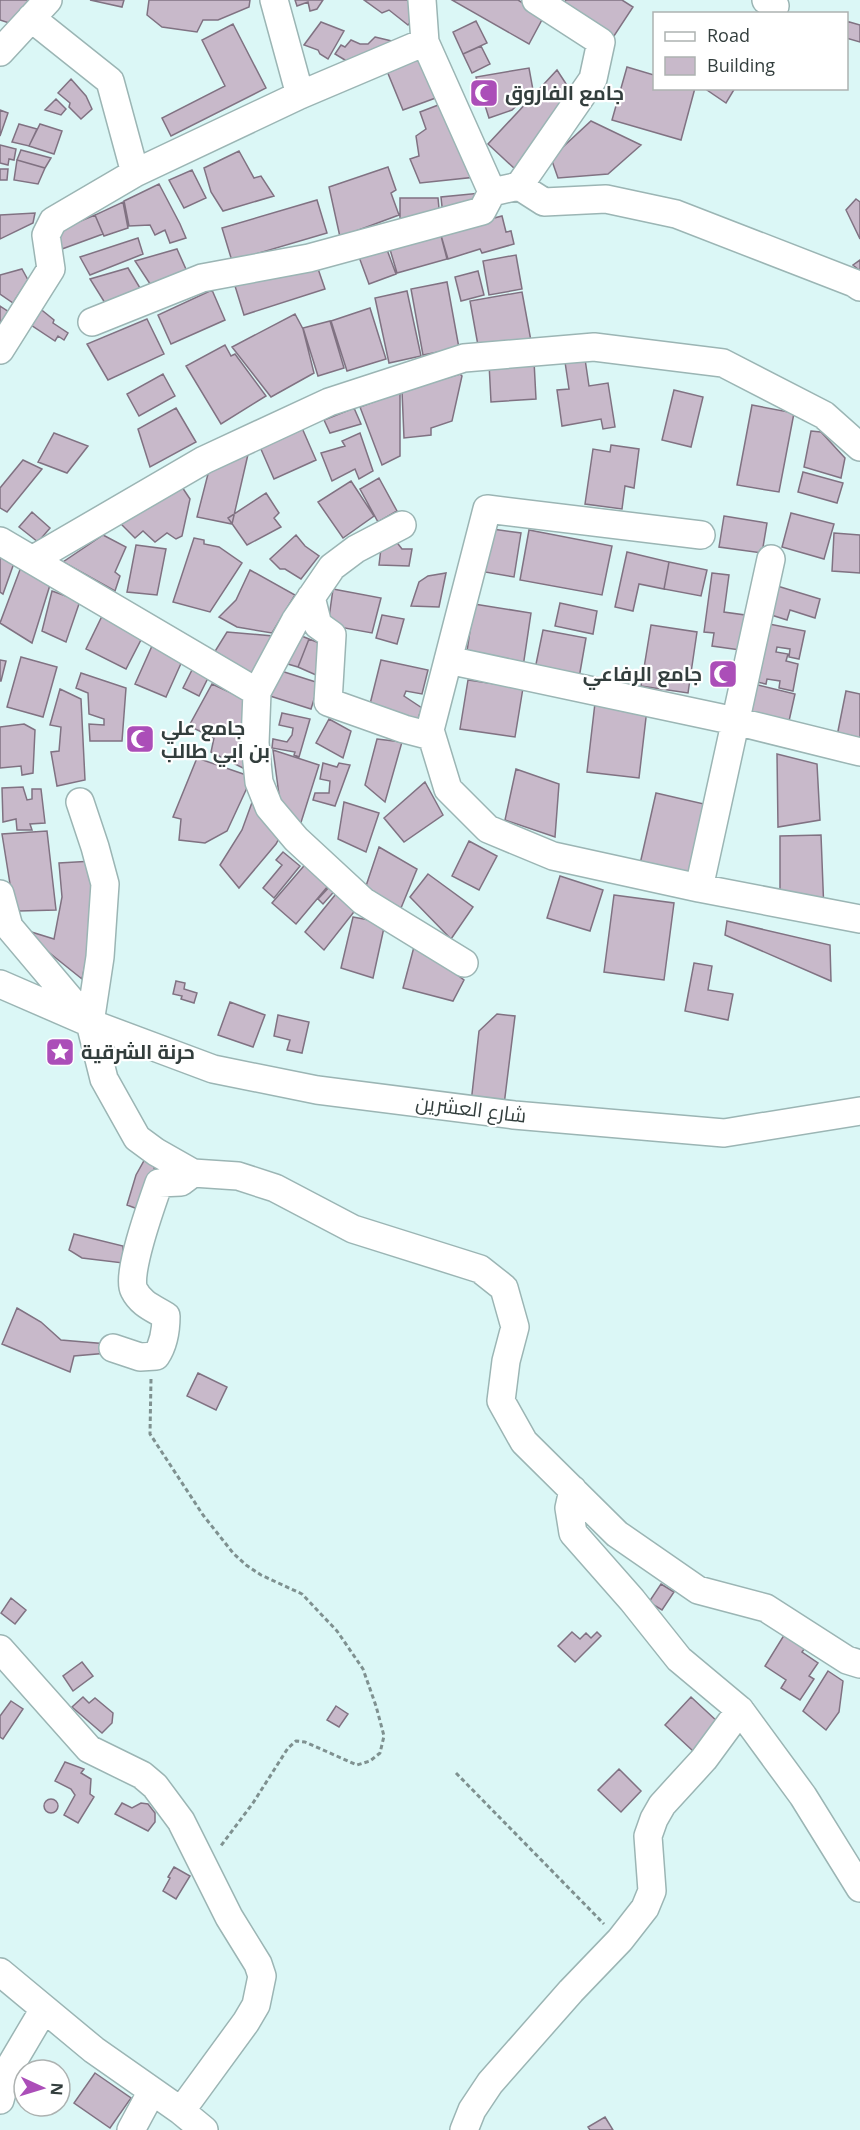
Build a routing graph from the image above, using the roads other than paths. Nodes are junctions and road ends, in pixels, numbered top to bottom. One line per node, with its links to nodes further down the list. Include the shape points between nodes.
1 (274, 0): 6 (street)
2 (422, 0): 5 (street)
3 (536, 0): 8 (street, via 601,42 593,79)
4 (19, 27): 7 (street, via 110,81)
5 (425, 42): 6 (street); 9 (street)
6 (300, 95): 7 (street)
7 (135, 174): 12 (street, via 53,221 46,235 51,269)
8 (519, 186): 9 (street); 10 (street, via 544,202 606,199 676,214)
9 (492, 192): 11 (street, via 482,211 309,258 202,278)
10 (860, 287)
11 (92, 322)
12 (0, 350)
13 (860, 447): 18 (street, via 824,415 723,363 594,347 464,358 329,402 204,460)
14 (402, 525): 19 (street, via 356,549 332,567)
15 (700, 535): 20 (street, via 487,509)
16 (0, 541): 18 (street)
17 (771, 559): 22 (street)
18 (32, 560): 21 (street)
19 (311, 597): 21 (street); 23 (street, via 318,625 332,634 328,702)
20 (448, 660): 22 (street); 23 (street)
21 (257, 692): 30 (street, via 259,782 269,807 296,839 363,901)
22 (735, 721): 24 (street); 26 (street)
23 (431, 736): 26 (street, via 448,789 488,829 553,856)
24 (860, 752)
25 (80, 802): 32 (street, via 105,884)
26 (699, 888): 28 (street)
27 (0, 894): 29 (street)
28 (860, 919)
29 (5, 924): 32 (street)
30 (464, 963)
31 (0, 984): 32 (street, شارع العشرين)
32 (90, 1023): 33 (street, شارع العشرين, via 213,1069 317,1089 514,1115 724,1133); 34 (street, via 104,1079 137,1138)
33 (860, 1111)
34 (192, 1173): 35 (street, via 181,1182 159,1183 133,1268 132,1288 142,1303 166,1316 160,1350 156,1356 140,1357); 36 (street, via 238,1176 275,1188 352,1229 480,1269 504,1288 515,1327 501,1401 525,1442)
35 (113, 1348)
36 (573, 1490): 38 (street, via 617,1534 698,1590 766,1608 847,1660); 39 (street, via 569,1508 573,1533 679,1659)
37 (0, 1649): 45 (street, via 89,1749 142,1775 155,1786 181,1821 229,1917 258,1964 262,1976 256,2005)
38 (860, 1664)
39 (740, 1710): 40 (street, via 803,1796); 48 (street, via 654,1819 648,1836 652,1891 645,1908 490,2083)
40 (860, 1888)
41 (0, 1972): 42 (street)
42 (44, 2009): 43 (street); 44 (street, via 8,2070)
43 (152, 2091): 45 (street); 46 (street)
44 (0, 2100)
45 (181, 2111): 47 (street)
46 (131, 2130)
47 (204, 2130)
48 (464, 2130)

